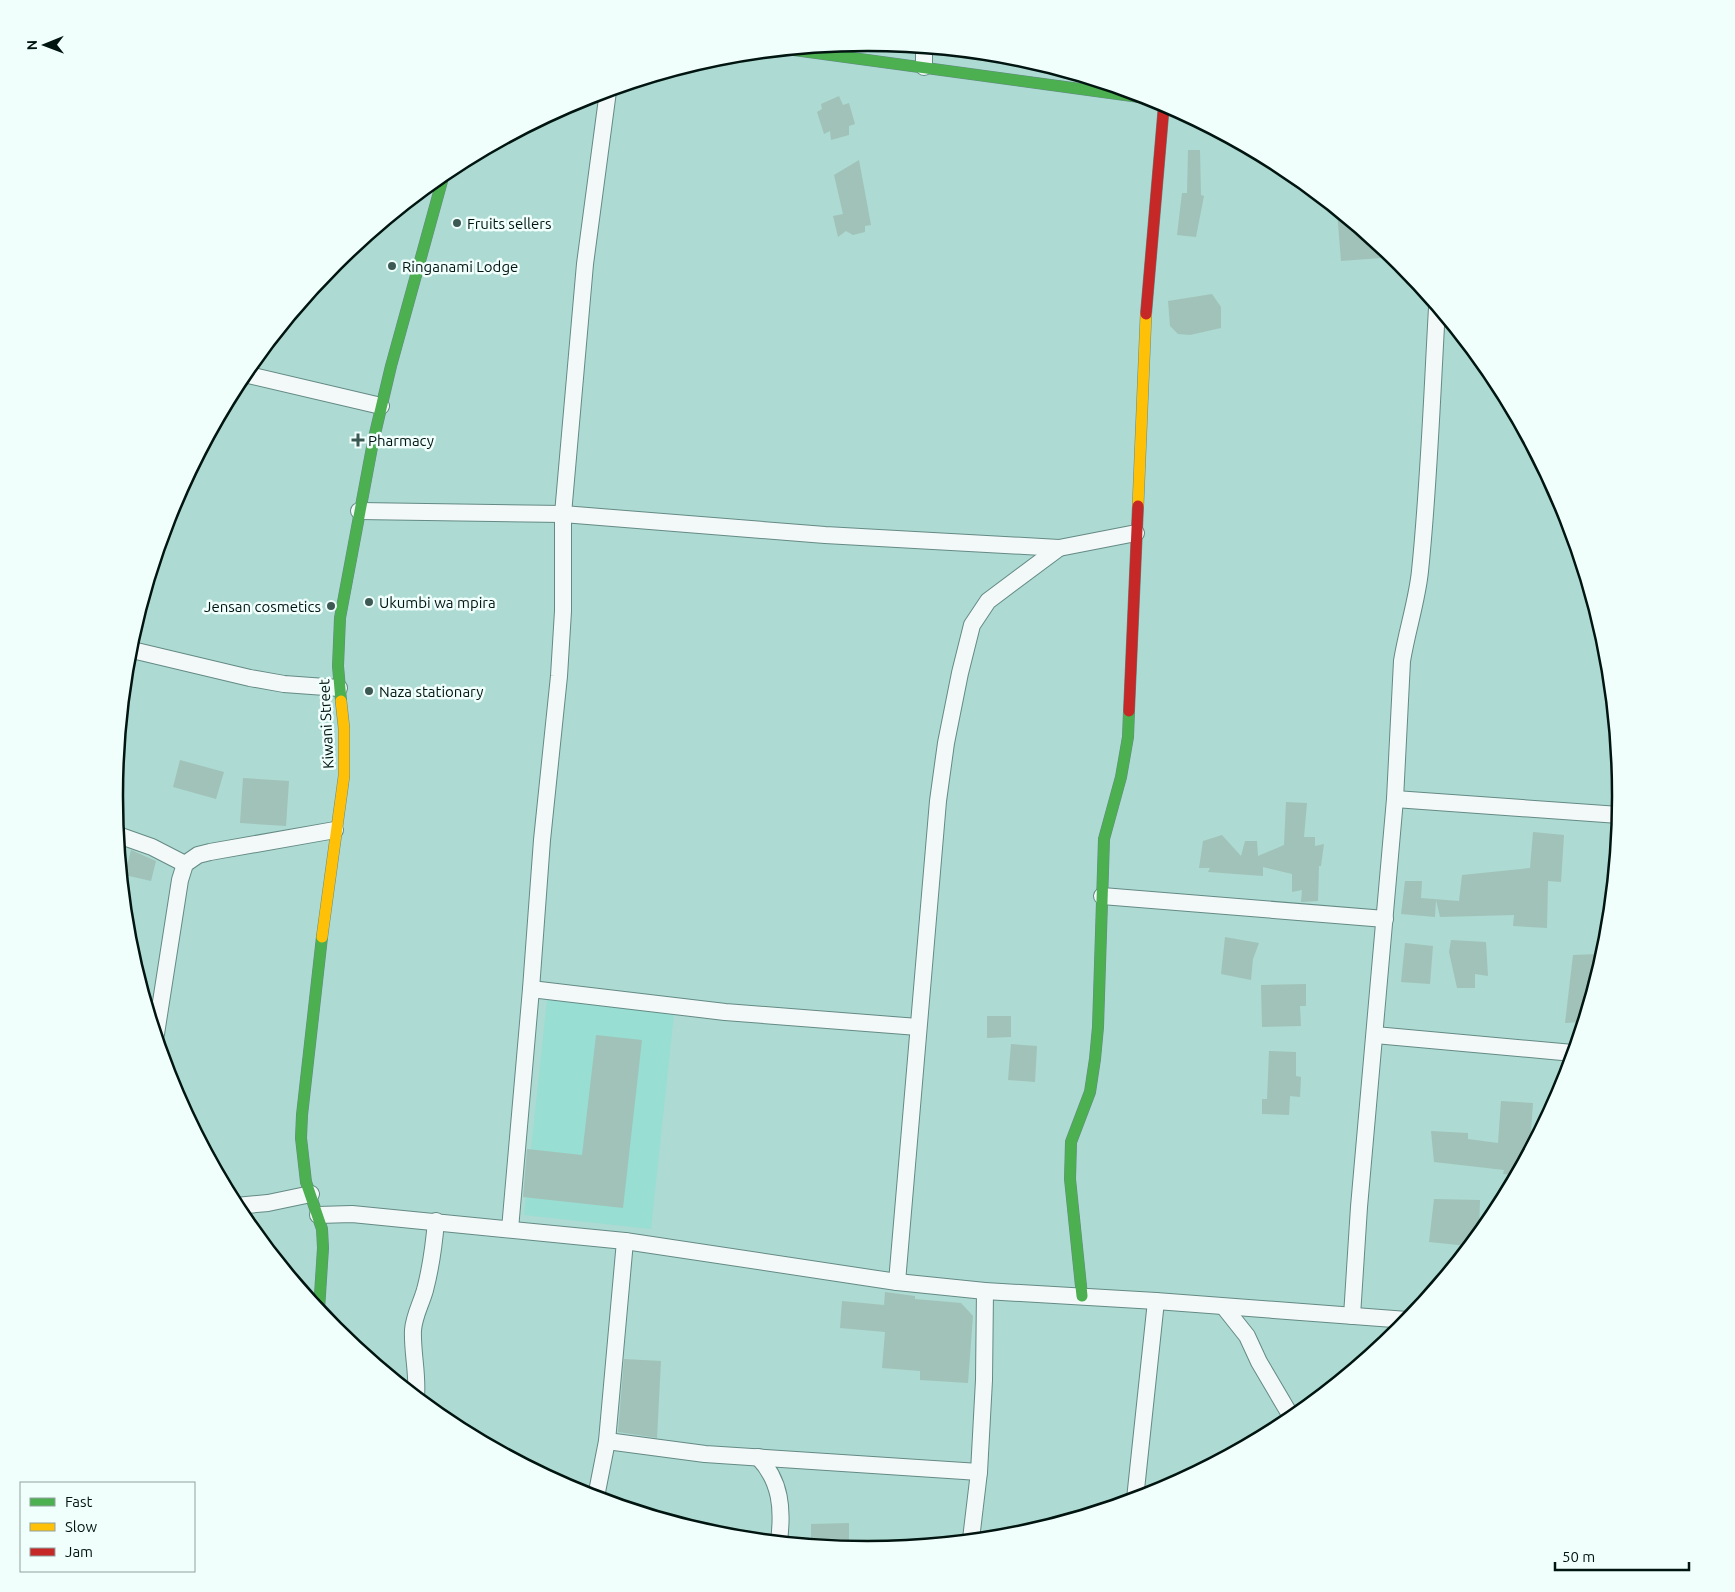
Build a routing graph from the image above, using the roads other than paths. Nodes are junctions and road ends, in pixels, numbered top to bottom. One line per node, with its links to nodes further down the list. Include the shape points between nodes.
1 (818, 53): 3 (street)
2 (924, 54): 3 (street)
3 (924, 67): 4 (street)
4 (1113, 93)
5 (607, 99): 12 (street, via 585,264)
6 (1163, 113): 13 (street, via 1146,311)
7 (441, 186): 10 (street, Kiwani Street)
8 (1437, 317): 17 (street, via 1420,572 1402,661)
9 (252, 376): 10 (street)
10 (381, 406): 11 (street, Kiwani Street)
11 (359, 511): 12 (street); 16 (street, Kiwani Street, via 340,618)
12 (563, 514): 14 (street, via 825,535); 24 (street, via 559,676)
13 (1136, 533): 14 (street); 22 (street, via 1128,737 1104,839)
14 (1060, 548): 26 (street, via 988,601 972,625 939,791)
15 (137, 651): 16 (street, via 250,678)
16 (339, 688): 19 (street, Kiwani Street, via 345,756)
17 (1396, 799): 18 (street); 23 (street)
18 (1612, 814)
19 (335, 830): 21 (street, via 210,852); 29 (street, Kiwani Street, via 302,1115 303,1161)
20 (124, 836): 21 (street)
21 (185, 864): 25 (street)
22 (1102, 896): 23 (street); 37 (street, via 1095,1059 1090,1092 1071,1142 1070,1179)
23 (1385, 919): 27 (street)
24 (531, 989): 26 (street, via 725,1012); 33 (street)
25 (158, 1022)
26 (918, 1027): 35 (street)
27 (1374, 1035): 28 (street); 41 (street)
28 (1567, 1052)
29 (310, 1194): 30 (street); 31 (street, Kiwani Street)
30 (245, 1205)
31 (318, 1214): 32 (street); 38 (street, Kiwani Street, via 323,1248)
32 (436, 1221): 33 (street); 43 (street, via 432,1260 413,1331)
33 (510, 1229): 34 (street)
34 (625, 1241): 35 (street); 45 (street)
35 (898, 1282): 36 (street)
36 (985, 1291): 37 (street); 47 (street)
37 (1082, 1296): 39 (street)
38 (320, 1300)
39 (1156, 1301): 40 (street); 49 (street)
40 (1224, 1307): 41 (street); 44 (street, via 1247,1336)
41 (1352, 1316): 42 (street)
42 (1397, 1319)
43 (417, 1389)
44 (1288, 1410)
45 (607, 1441): 46 (street, via 705,1454); 48 (street)
46 (758, 1457): 47 (street); 51 (street, via 768,1467 778,1492)
47 (979, 1472): 50 (street)
48 (597, 1490)
49 (1136, 1490)
50 (972, 1533)
51 (779, 1535)

